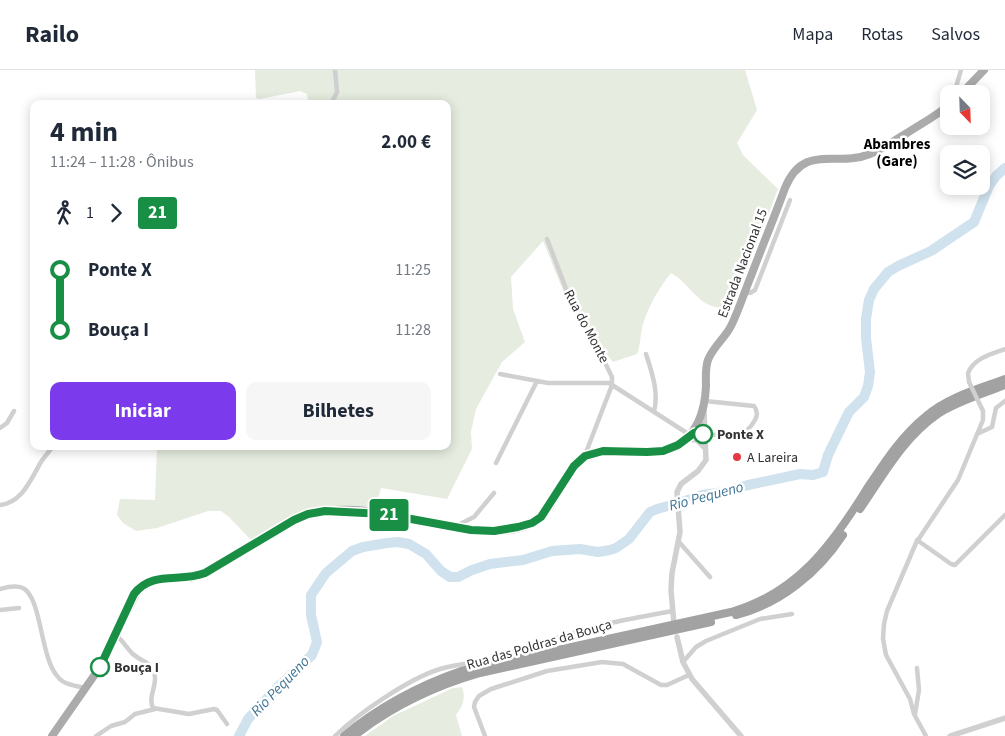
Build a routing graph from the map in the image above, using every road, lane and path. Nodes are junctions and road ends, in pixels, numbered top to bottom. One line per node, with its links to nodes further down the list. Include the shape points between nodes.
1 (335, 70): 6 (street, via 337,92)
2 (961, 70): 4 (street)
3 (984, 70): 5 (main road)
4 (957, 85)
5 (969, 85)
6 (333, 100)
7 (940, 111): 10 (main road, Estrada Nacional 15, via 872,153 853,158 817,158 800,166 787,183)
8 (790, 200): 10 (street, via 755,290)
9 (547, 239): 16 (street, Rua do Monte, via 570,299 610,371)
10 (745, 292): 19 (main road, Estrada Nacional 15, via 730,329 708,359)
11 (1005, 349): 24 (street, bridge, via 975,362 968,373 983,411 984,419)
12 (646, 354): 21 (street, via 656,387)
13 (500, 374): 15 (street)
14 (1005, 379): 55 (highway, via 949,401 919,422 887,458 825,550 800,576 770,596 731,612 461,671 395,702)
15 (537, 381): 16 (street); 28 (street)
16 (612, 384): 21 (street); 27 (street)
17 (1005, 385): 56 (highway, via 944,410 923,426 891,462 824,560 770,602 720,620 458,679 388,713)
18 (1005, 401): 24 (street, via 996,408 991,429)
19 (705, 405): 23 (main road, Estrada Nacional 15); 25 (street); 25 (street, via 754,406 757,411 756,419 744,434)
20 (14, 412): 22 (street, via 6,425)
21 (654, 412): 23 (street)
22 (0, 428)
23 (693, 432): 25 (street, via 695,439); 25 (street, via 702,433); 27 (main road, via 673,447 658,452 606,451)
24 (978, 434): 33 (street, via 958,480)
25 (704, 442): 34 (street, via 705,463 679,486)
26 (50, 450): 30 (street, via 22,494)
27 (585, 456): 32 (main road, via 574,466 548,509 537,520 502,530)
28 (496, 463)
29 (494, 493): 32 (street, via 474,517)
30 (0, 505)
31 (1005, 515): 33 (street, via 956,564 951,564)
32 (453, 528): 42 (main road, via 377,513 333,510 308,514 205,573 190,578 158,578 147,582 134,594)
33 (917, 540): 49 (street, via 886,613 882,633 886,655 910,699)
34 (679, 542): 35 (street); 39 (street, via 671,579)
35 (710, 577)
36 (0, 589): 47 (street, via 17,587 27,592 54,672 62,681)
37 (19, 608): 38 (street)
38 (0, 610)
39 (672, 610): 41 (street); 54 (street, Rua das Poldras da Bouça, via 596,626 491,660 438,670 388,697)
40 (792, 614): 44 (street, via 760,619 706,641)
41 (674, 624)
42 (115, 635): 47 (main road); 48 (street, via 125,642 132,654 153,669 155,679 151,701)
43 (677, 637): 44 (street)
44 (683, 662): 46 (street)
45 (917, 668): 49 (street, via 920,690)
46 (689, 675): 57 (street, via 660,686 623,664 605,662 542,672 489,690 478,697 474,707); 58 (street)
47 (86, 688): 52 (main road)
48 (155, 709): 51 (street, via 189,714 214,709); 53 (street, via 135,714)
49 (915, 716): 59 (street)
50 (1005, 718): 60 (street)
51 (227, 724)
52 (52, 736)
53 (96, 736)
54 (335, 736)
55 (344, 736)
56 (354, 736)
57 (485, 736)
58 (740, 736)
59 (926, 736)
60 (950, 736)

